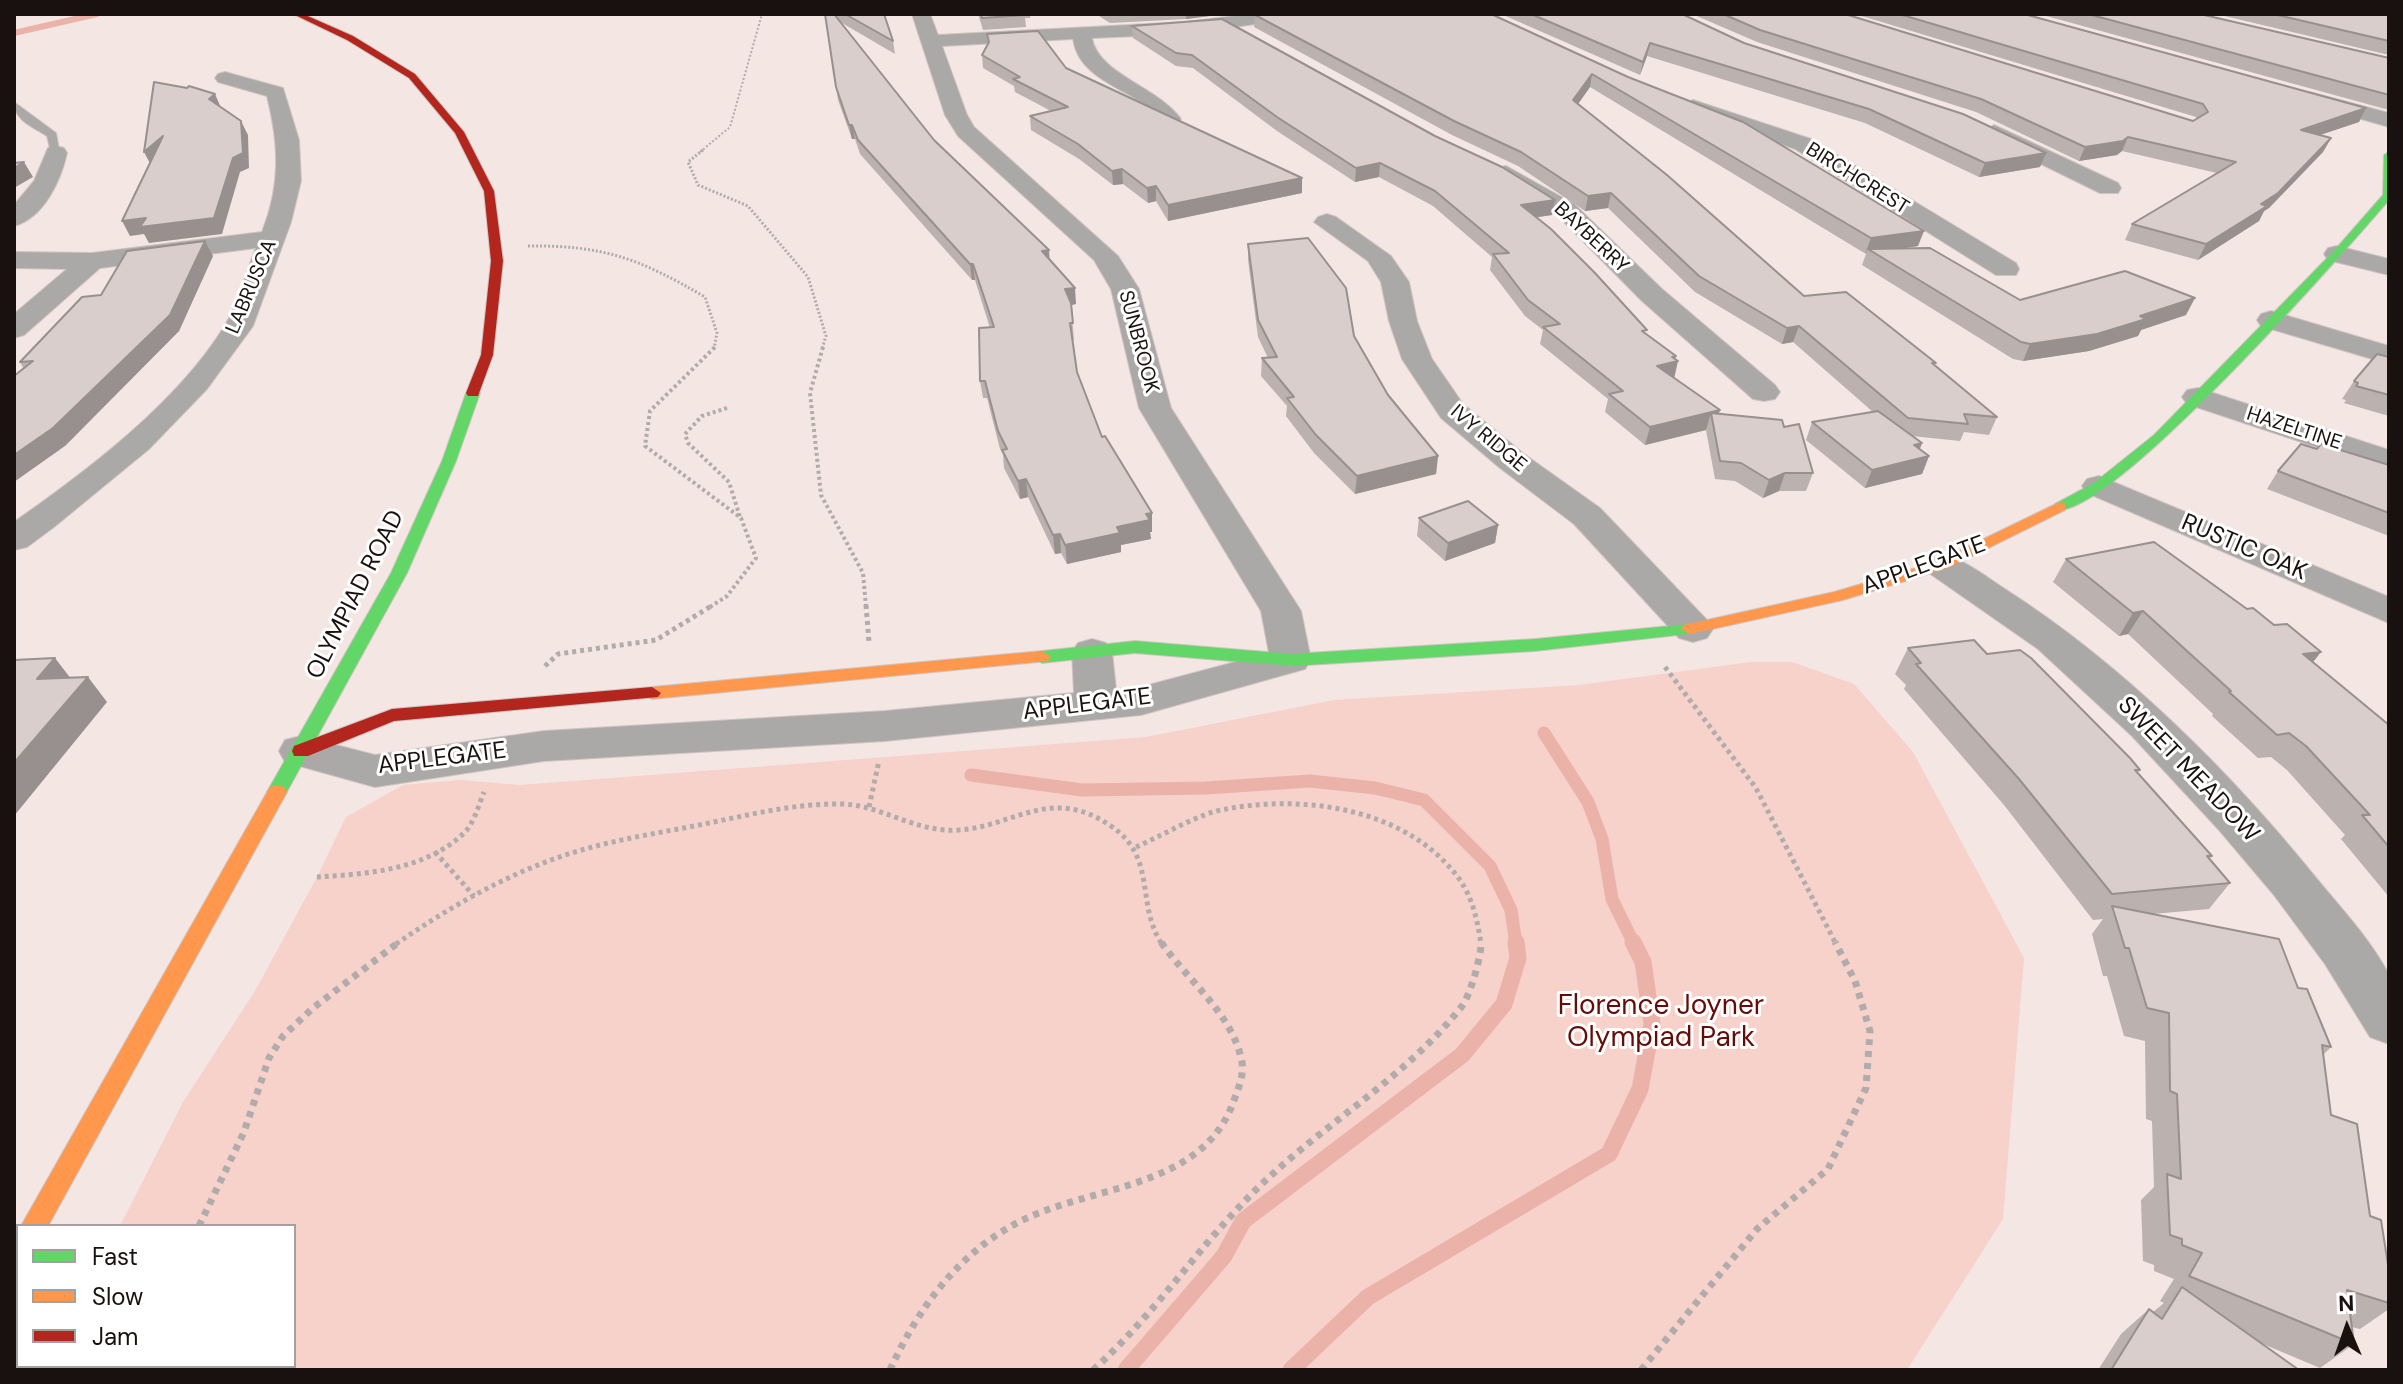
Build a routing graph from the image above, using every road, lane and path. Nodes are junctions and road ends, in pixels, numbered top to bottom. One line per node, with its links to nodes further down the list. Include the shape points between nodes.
1 (297, 14): 23 (street, OLYMPIAD ROAD, via 350,38 419,84 459,132 489,191)
2 (762, 14): 46 (path, via 730,127 688,162 698,185 748,206 808,277 826,336 810,393 821,495 863,573)
3 (1290, 14): 4 (street)
4 (1227, 23): 6 (street); 7 (street)
5 (926, 27): 6 (street); 44 (street, SUNBROOK, via 966,131 1116,271 1155,408 1281,611)
6 (1082, 33): 12 (street, via 1085,52 1098,67 1161,105)
7 (1265, 45)
8 (225, 78): 22 (street, LABRUSCA, via 276,92 290,169)
9 (2296, 95): 13 (street)
10 (1673, 98): 28 (street, BIRCHCREST, via 1803,144)
11 (14, 105): 15 (lane, via 52,135)
12 (1170, 119)
13 (2389, 120)
14 (1980, 126): 18 (street)
15 (56, 153): 20 (street, via 45,185)
16 (2389, 155): 19 (street, APPLEGATE)
17 (1482, 162): 32 (street, BAYBERRY, via 1565,209 1652,295)
18 (2109, 188)
19 (2388, 192): 24 (street, APPLEGATE)
20 (14, 218)
21 (1327, 222): 41 (street, IVY RIDGE, via 1378,256 1395,282 1417,359 1452,411 1587,516)
22 (273, 238): 26 (street); 38 (street, LABRUSCA, via 240,324 199,379 136,440)
23 (495, 247): 37 (path, via 573,245 616,251 705,297 717,333 714,350 650,411 645,446); 48 (street, OLYMPIAD ROAD, via 487,355 449,461 399,573)
24 (2337, 254): 27 (street); 29 (street, APPLEGATE)
25 (14, 260): 26 (street)
26 (92, 261): 30 (street)
27 (2389, 267)
28 (2006, 269)
29 (2271, 320): 31 (street); 33 (street, APPLEGATE)
30 (14, 329)
31 (2389, 355)
32 (1764, 392)
33 (2198, 397): 35 (street, HAZELTINE); 36 (street, APPLEGATE, via 2159,438)
34 (727, 408): 37 (path, via 707,412 690,423 685,434 729,482)
35 (2389, 461)
36 (2099, 486): 39 (street, APPLEGATE); 40 (street, RUSTIC OAK)
37 (741, 518): 45 (path, via 756,558 727,596 656,640 558,654 541,670)
38 (14, 539)
39 (1942, 565): 41 (street, APPLEGATE); 54 (street, SWEET MEADOW, via 2099,678 2205,784 2281,867)
40 (2389, 611)
41 (1693, 629): 42 (street, APPLEGATE)
42 (1640, 635): 44 (street, APPLEGATE); 59 (path, via 1756,788 1855,981 1870,1031 1866,1088 1828,1169 1757,1229)
43 (1092, 652): 44 (street, APPLEGATE, via 1135,647); 46 (street, APPLEGATE); 47 (street)
44 (1291, 660): 47 (street, APPLEGATE, via 1141,701)
45 (552, 672)
46 (870, 675): 48 (street, APPLEGATE, via 392,715)
47 (1096, 706): 48 (street, APPLEGATE, via 885,726 544,746 375,771)
48 (301, 751): 55 (street, OLYMPIAD ROAD)
49 (488, 782): 51 (path, via 467,831)
50 (1136, 847): 53 (path, via 1111,826 1082,812 1027,810 956,831 839,804 753,814 571,853); 57 (path, via 1147,877 1146,899 1157,940 1198,986 1233,1038 1244,1071 1224,1128 1186,1165 1077,1198 1011,1225 956,1267 904,1336); 58 (path, via 1223,809 1272,804 1369,814 1429,848 1461,881 1476,914 1482,947 1465,1003 1399,1073 1267,1179)
51 (435, 852): 52 (path, via 384,873); 53 (path)
52 (317, 877)
53 (474, 896): 56 (path, via 372,960 280,1039)
54 (2389, 1021)
55 (35, 1224)
56 (200, 1224)
57 (890, 1370)
58 (1093, 1370)
59 (1641, 1370)

